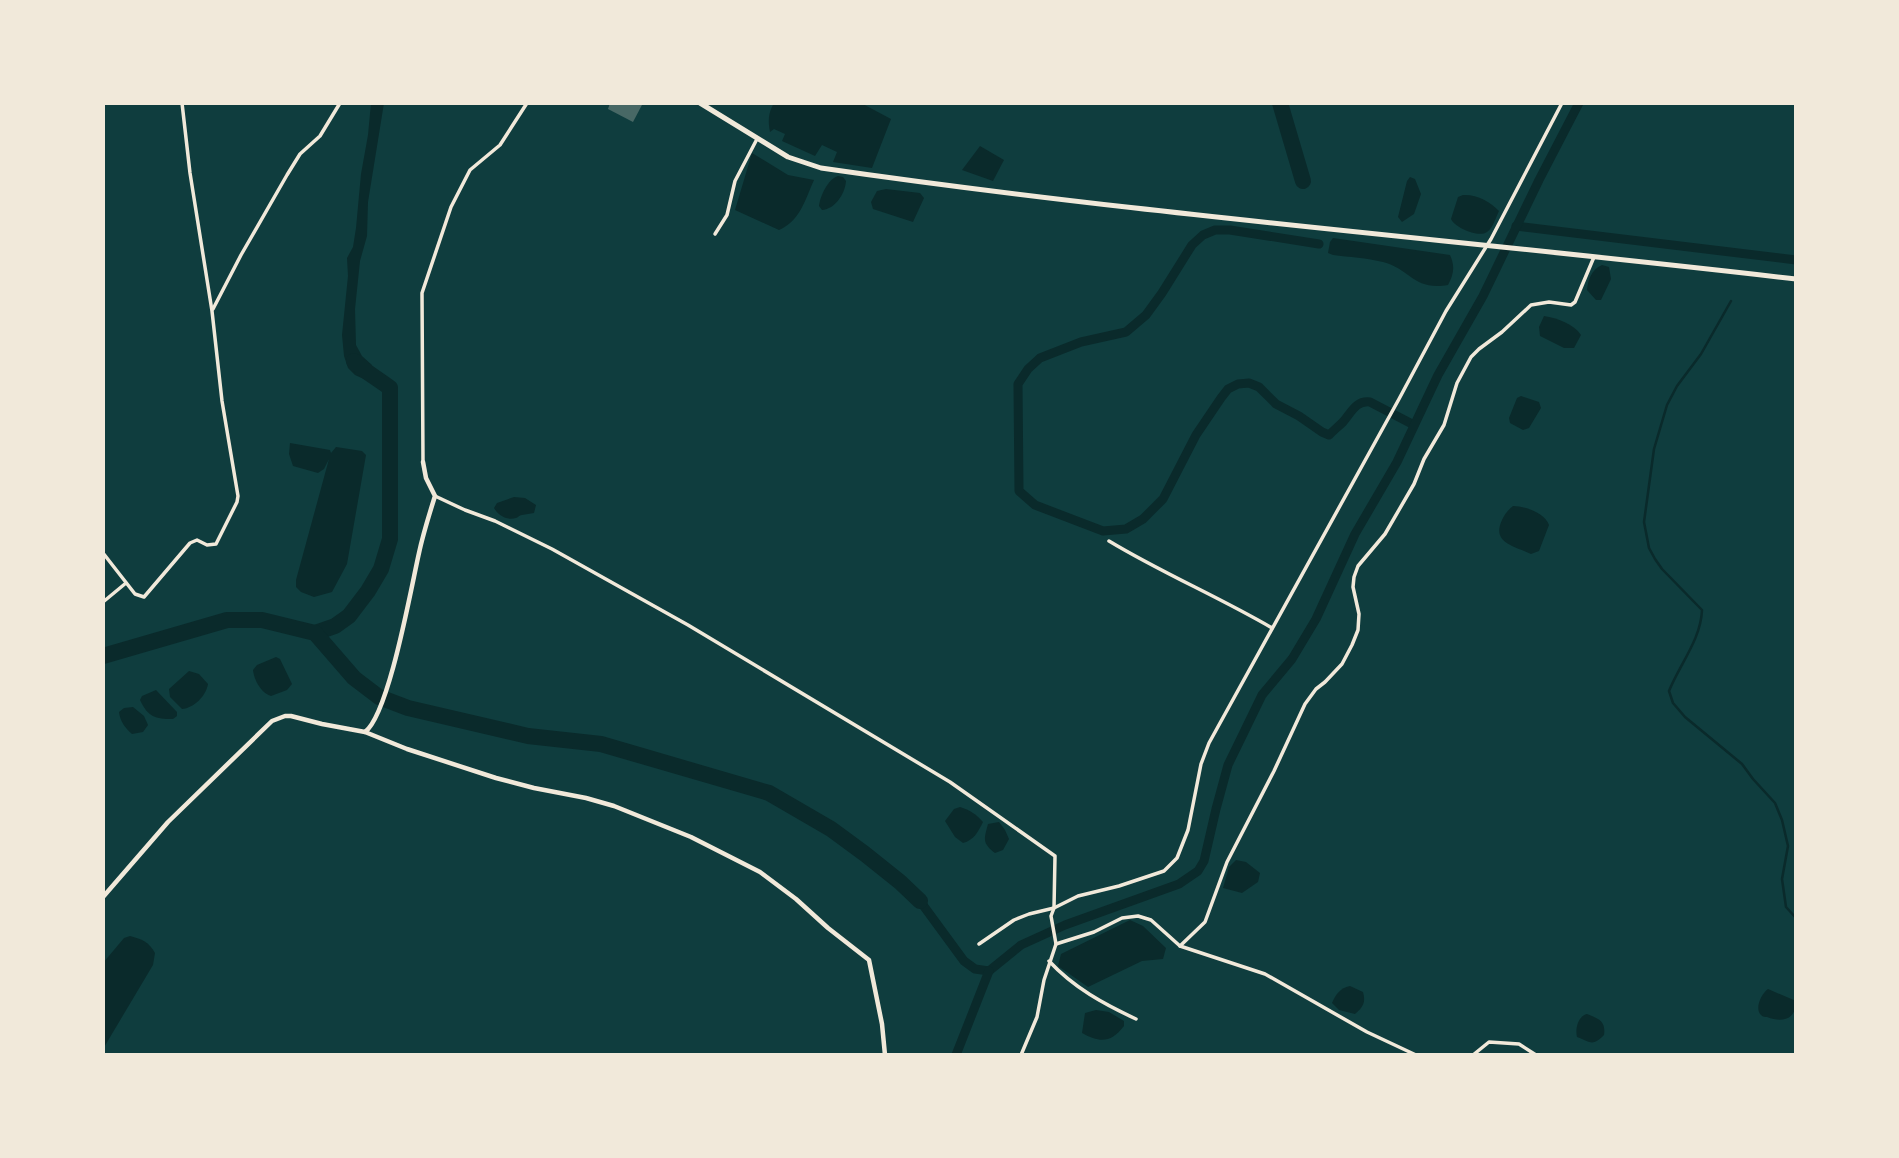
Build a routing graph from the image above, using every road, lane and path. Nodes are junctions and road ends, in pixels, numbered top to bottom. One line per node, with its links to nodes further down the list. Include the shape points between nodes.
1 (182, 103): 10 (street)
2 (340, 103): 10 (street, via 287,175)
3 (527, 103): 11 (street, via 500,145 470,170 451,206 422,293)
4 (700, 103): 6 (main road)
5 (1562, 103): 17 (street, via 1491,239)
6 (757, 139): 7 (street); 8 (main road, via 788,157 830,170 1172,213)
7 (715, 234)
8 (1594, 257): 9 (main road); 23 (street, via 1575,302 1531,305 1471,357 1414,484 1385,534 1358,566 1353,587 1358,630 1352,645 1342,664 1305,704 1227,862 1205,922)
9 (1796, 279)
10 (212, 311): 15 (street, via 237,502 216,544 194,541 144,597)
11 (424, 462): 12 (street)
12 (435, 496): 18 (street, via 391,677); 20 (street, via 597,573 950,782 1055,856)
13 (1109, 541): 17 (street)
14 (103, 553): 15 (street)
15 (126, 583): 16 (street)
16 (103, 602)
17 (1272, 628): 20 (street, via 1209,743 1177,858 1164,871 1078,896)
18 (365, 732): 19 (street, via 291,716 272,721 169,822); 26 (street, via 496,778 614,806 760,872 869,960)
19 (103, 897)
20 (1054, 908): 21 (street, via 1014,920); 22 (street)
21 (979, 944)
22 (1056, 944): 23 (street, via 1138,916 1151,920); 24 (street)
23 (1180, 946): 28 (street, via 1265,974)
24 (1049, 961): 25 (street, via 1087,993); 27 (street, via 1037,1017)
25 (1136, 1019)
26 (885, 1055)
27 (1021, 1055)
28 (1416, 1055)
29 (1473, 1055): 30 (street, via 1489,1042 1519,1044)
30 (1536, 1055)

